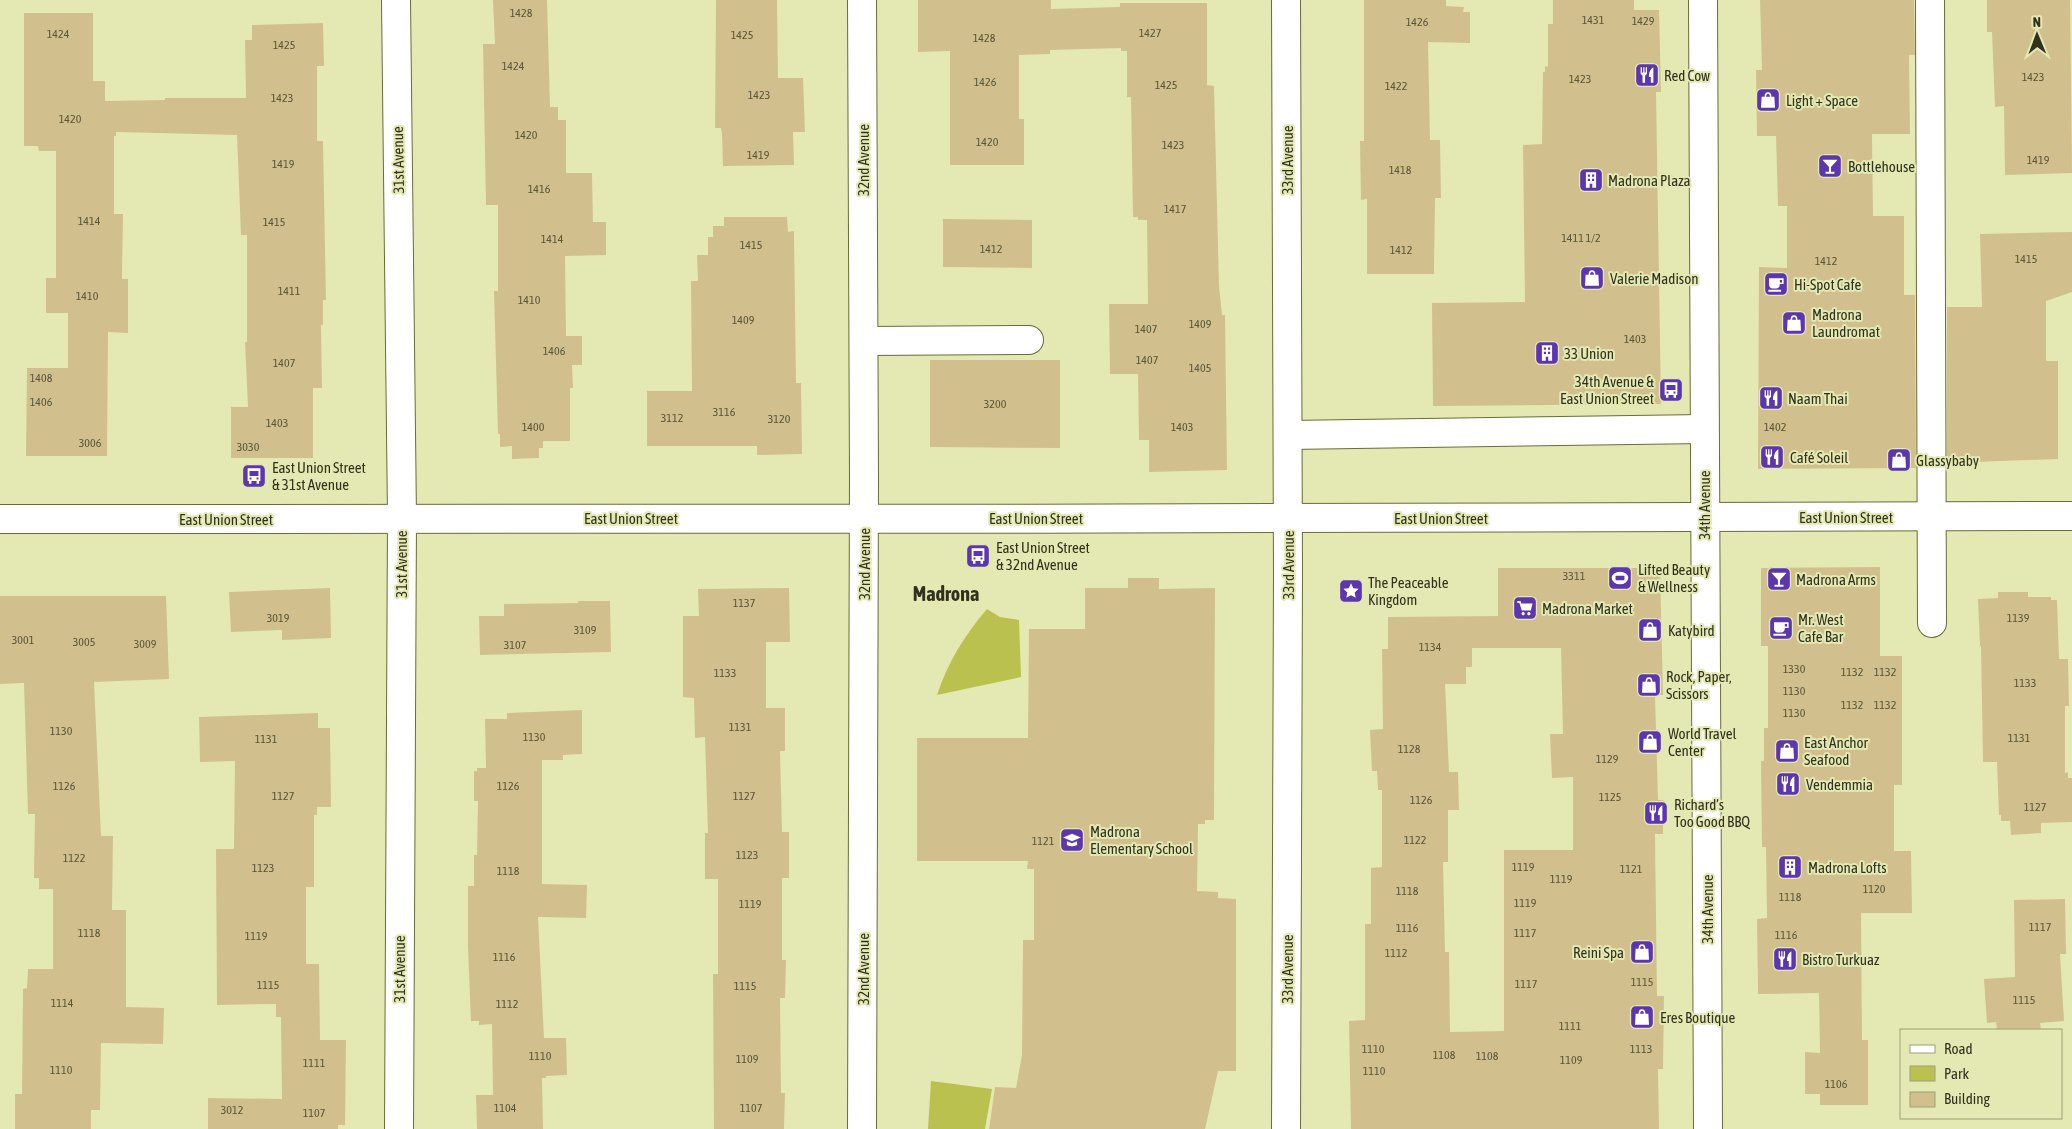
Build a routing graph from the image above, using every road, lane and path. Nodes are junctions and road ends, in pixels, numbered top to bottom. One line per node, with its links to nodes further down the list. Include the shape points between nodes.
1 (396, 0): 12 (street, 31st Avenue)
2 (862, 0): 7 (street, 32nd Avenue)
3 (1286, 0): 9 (street, 33rd Avenue)
4 (1703, 0): 8 (street, 34th Avenue)
5 (1930, 0): 11 (street)
6 (1030, 340): 7 (street)
7 (864, 341): 13 (street, 32nd Avenue)
8 (1704, 429): 9 (street); 14 (street, 34th Avenue)
9 (1288, 435): 16 (street, 33rd Avenue)
10 (2072, 516): 11 (street, East Union Street)
11 (1933, 517): 14 (street, East Union Street); 17 (street)
12 (402, 518): 13 (street, East Union Street); 15 (street, East Union Street); 18 (street, 31st Avenue)
13 (864, 518): 16 (street, East Union Street); 19 (street, 32nd Avenue)
14 (1704, 518): 16 (street, East Union Street); 21 (street, 34th Avenue)
15 (0, 519)
16 (1288, 519): 20 (street, 33rd Avenue)
17 (1932, 624)
18 (399, 1129)
19 (862, 1129)
20 (1286, 1129)
21 (1708, 1129)

